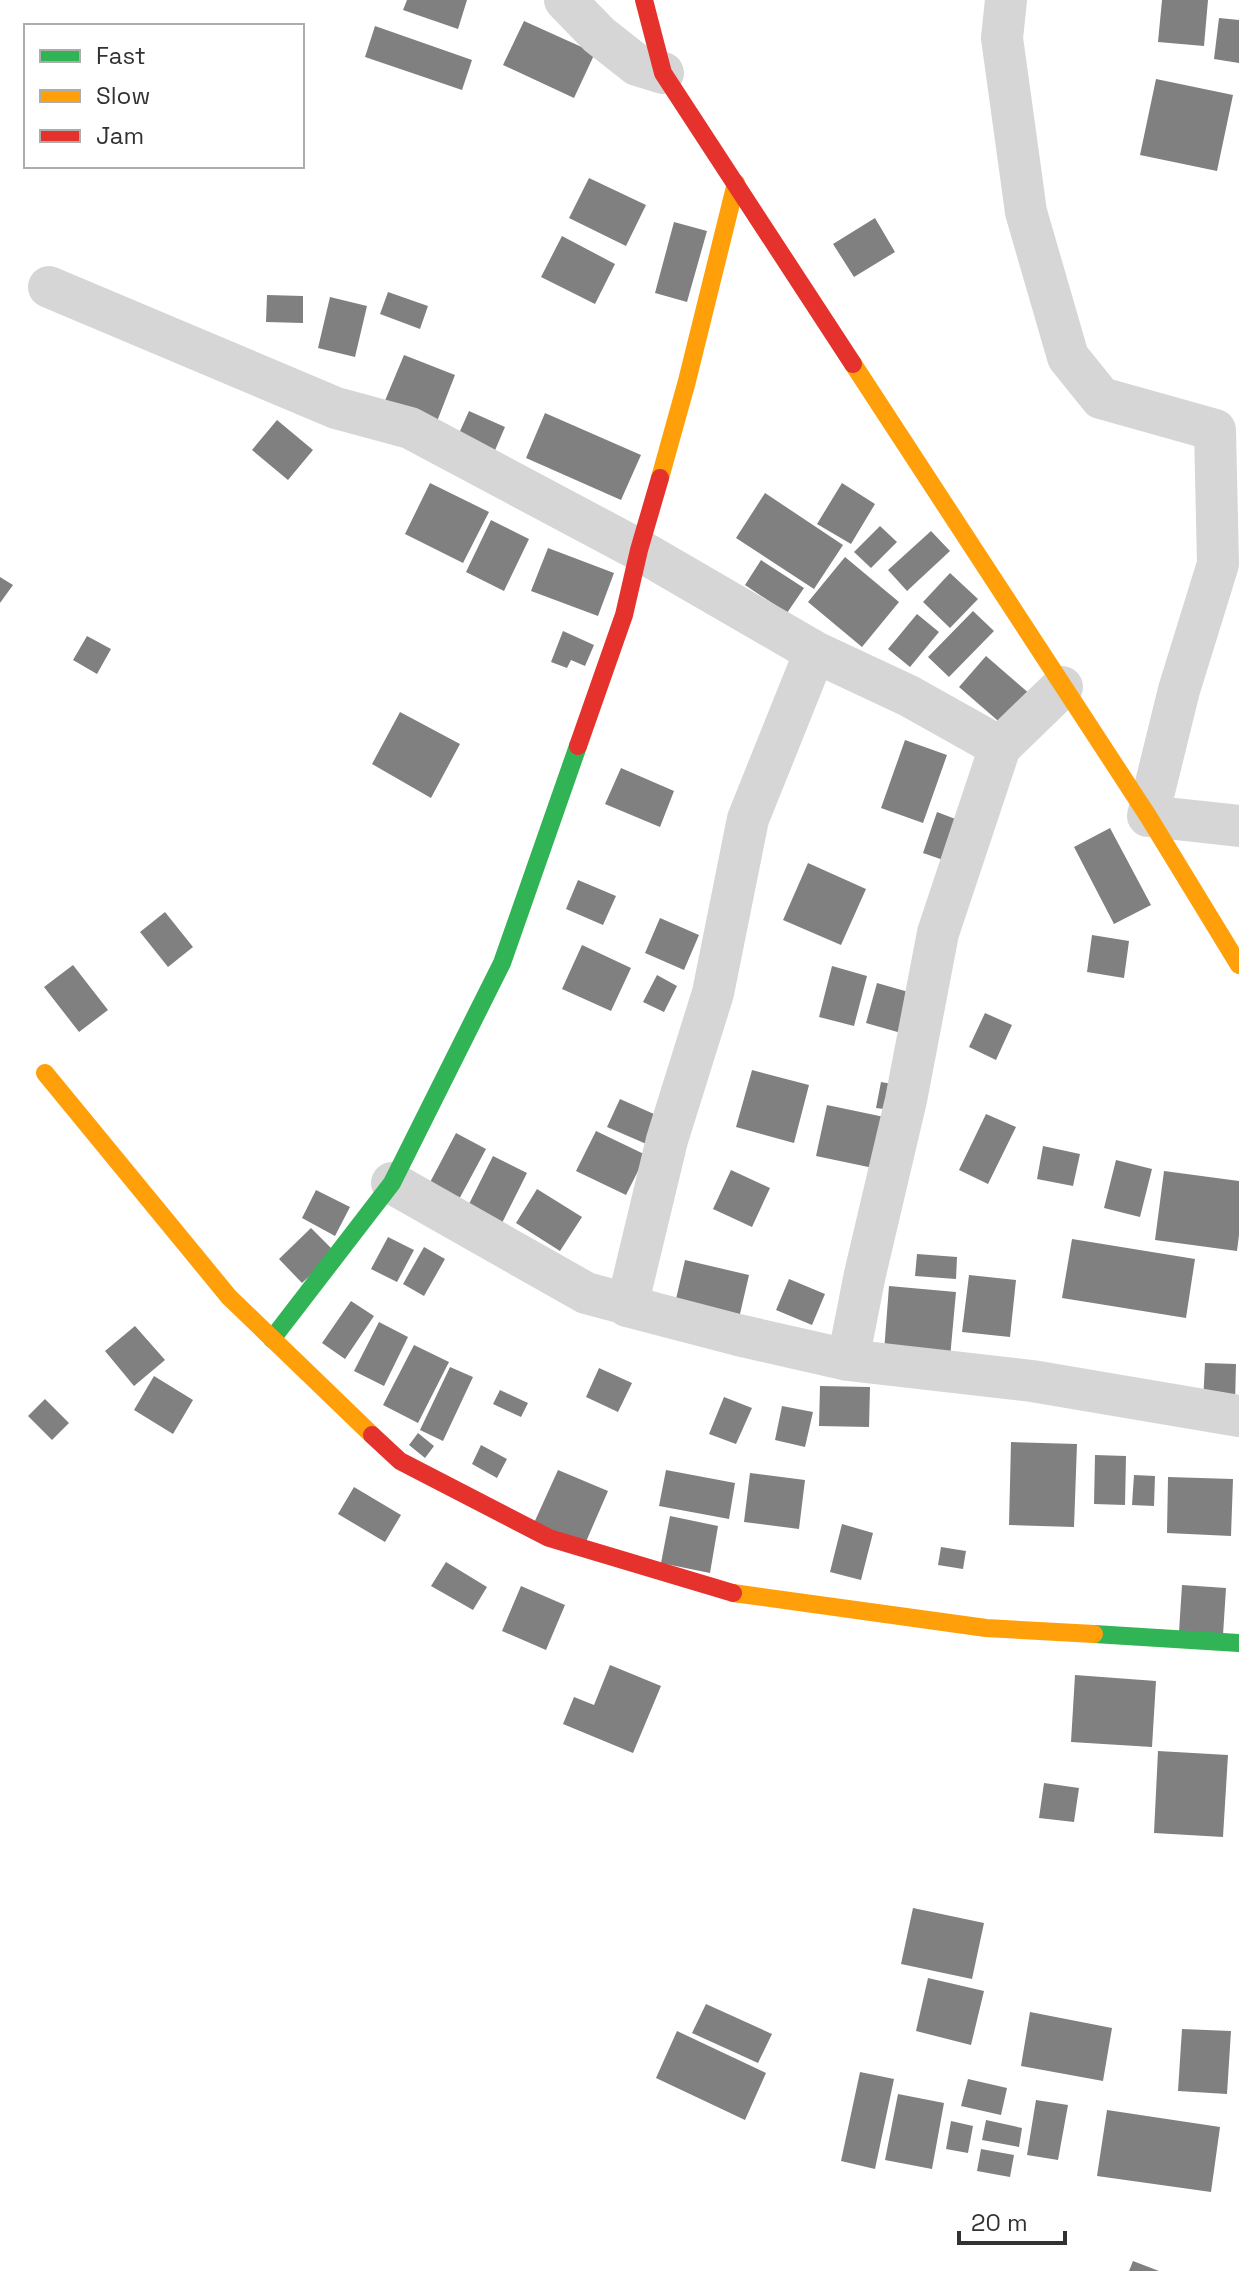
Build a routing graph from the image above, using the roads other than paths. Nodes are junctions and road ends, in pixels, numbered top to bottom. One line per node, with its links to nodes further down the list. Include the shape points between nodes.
1 (565, 0): 4 (street, via 637,65)
2 (644, 0): 4 (street)
3 (1006, 0): 11 (street, via 1002,38 1026,212 1068,357 1101,398 1215,430 1218,564)
4 (663, 73): 5 (street)
5 (736, 183): 7 (street); 9 (street)
6 (49, 287): 7 (street, via 336,408 410,428)
7 (639, 550): 8 (street); 15 (street, via 624,615 502,963)
8 (815, 652): 10 (street); 16 (street, via 748,819 713,993 667,1140)
9 (1062, 687): 10 (street); 11 (street)
10 (1000, 747): 18 (street, via 938,933)
11 (1148, 816): 12 (street); 13 (street)
12 (1239, 826)
13 (1239, 965)
14 (45, 1073): 17 (street, via 229,1297)
15 (392, 1183): 16 (street, via 586,1293); 17 (street)
16 (627, 1306): 18 (street)
17 (272, 1339): 20 (street, via 400,1461 549,1538 729,1592 986,1628)
18 (848, 1360): 19 (street, via 1032,1381)
19 (1239, 1416)
20 (1239, 1643)

